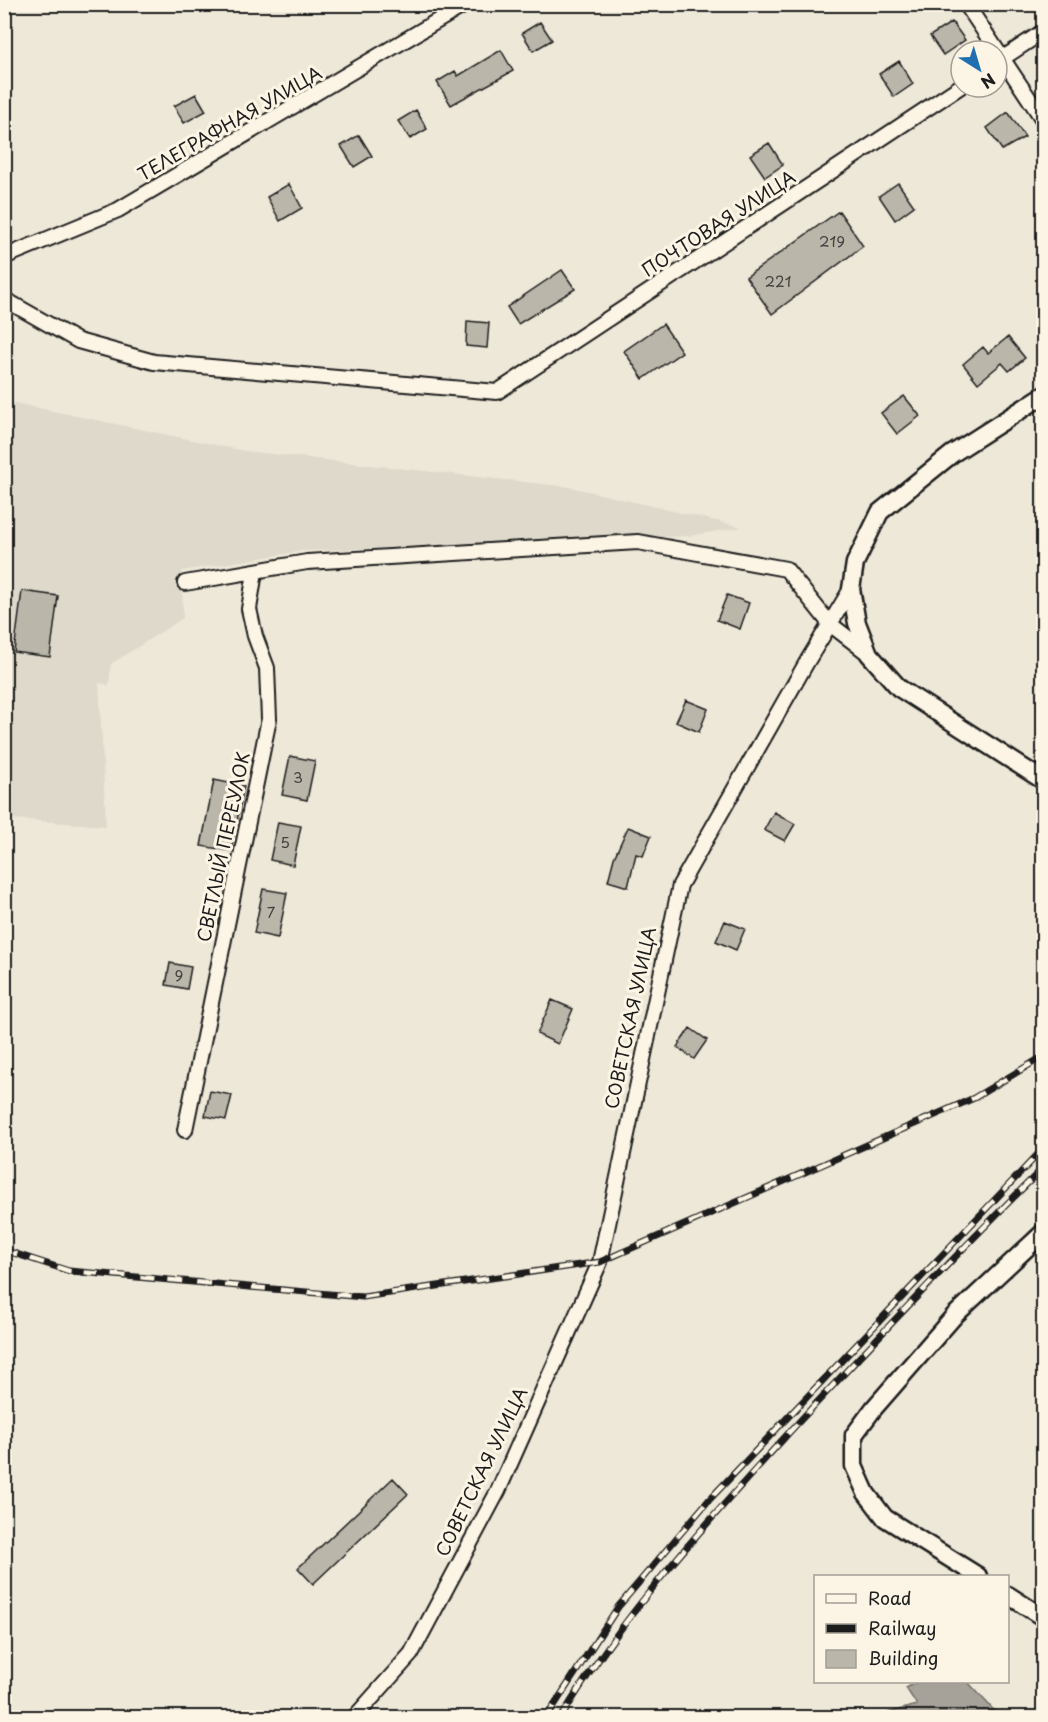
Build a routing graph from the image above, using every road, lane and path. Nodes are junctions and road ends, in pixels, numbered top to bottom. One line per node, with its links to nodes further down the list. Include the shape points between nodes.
1 (466, 4): 9 (street, ТЕЛЕГРАФНАЯ УЛИЦА, via 118,210)
2 (966, 4): 4 (street)
3 (1044, 31): 5 (street)
4 (987, 39)
5 (1009, 54)
6 (1009, 73): 8 (street)
7 (949, 94): 10 (street, ПОЧТОВАЯ УЛИЦА, via 497,392 154,362 78,341)
8 (1044, 122)
9 (4, 257)
10 (4, 298)
11 (1044, 395): 14 (street, СОВЕТСКАЯ УЛИЦА, via 952,454 880,512 855,563)
12 (255, 572): 13 (street); 15 (street, via 308,562 638,542 786,569); 18 (street, СВЕТЛЫЙ ПЕРЕУЛОК, via 249,609 267,668 269,719)
13 (185, 584)
14 (851, 589): 15 (street, СОВЕТСКАЯ УЛИЦА); 16 (street, via 857,623)
15 (830, 624): 16 (street); 23 (street, СОВЕТСКАЯ УЛИЦА, via 680,885 600,1262 498,1491 411,1654)
16 (869, 654): 17 (street, via 899,688)
17 (1044, 782)
18 (185, 1130)
19 (1044, 1232): 20 (street, via 955,1315 854,1435 854,1466 866,1493 885,1518)
20 (976, 1575)
21 (1009, 1596): 22 (street)
22 (1044, 1618)
23 (354, 1718)

